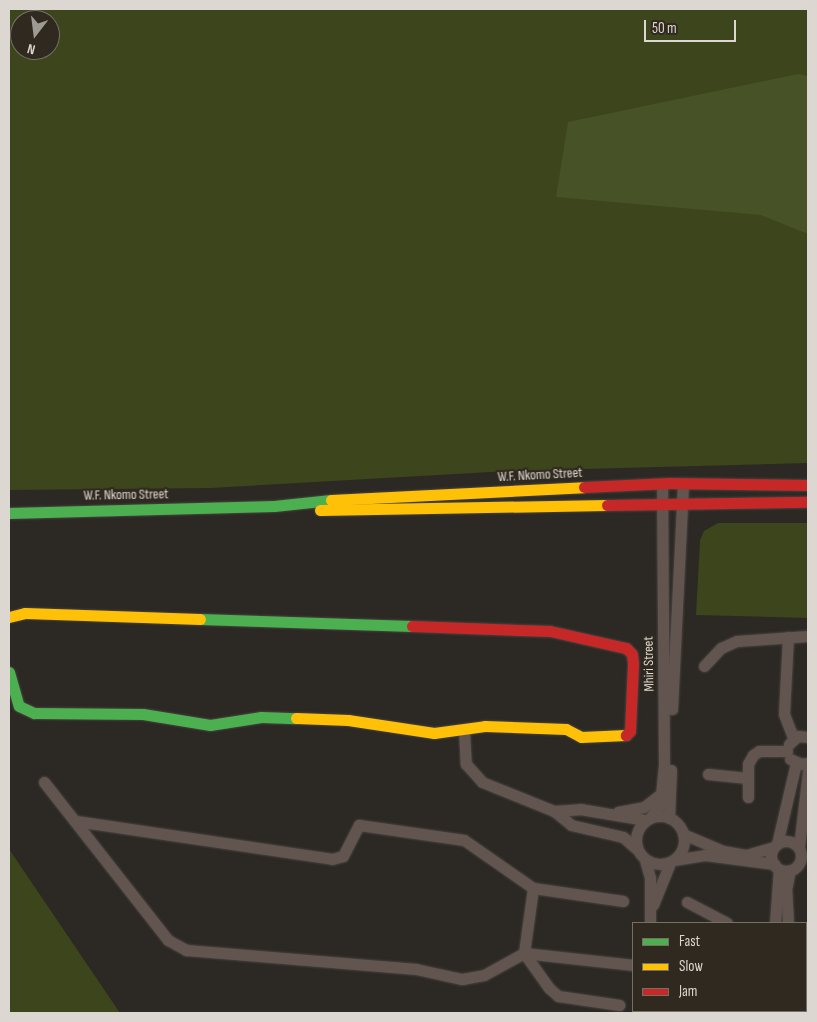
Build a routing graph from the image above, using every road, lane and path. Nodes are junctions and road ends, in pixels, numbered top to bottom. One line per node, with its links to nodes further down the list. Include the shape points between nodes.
1 (662, 484): 2 (street, W.F. Nkomo Street); 6 (street, W.F. Nkomo Street, via 283,502); 7 (street, Mhiri Street)
2 (683, 484): 3 (street, W.F. Nkomo Street); 5 (street, Mhiri Street)
3 (808, 486)
4 (808, 502): 5 (street, W.F. Nkomo Street)
5 (683, 505): 7 (street, W.F. Nkomo Street); 30 (street, Mhiri Street)
6 (274, 506): 7 (street, W.F. Nkomo Street, via 312,510); 8 (street, W.F. Nkomo Street)
7 (664, 506): 24 (street, Mhiri Street)
8 (9, 512)
9 (9, 617): 14 (street, via 25,613 550,630 626,648 632,654 630,731 623,738 581,738 566,729 484,726)
10 (808, 636): 11 (street)
11 (788, 637): 12 (street, via 737,641 721,648); 16 (street, via 784,714 786,728)
12 (704, 666)
13 (9, 672): 14 (street, via 19,706 34,713 143,714 210,725 279,717 348,720 419,732)
14 (464, 730): 28 (street, via 466,764 472,775 500,791)
15 (808, 737): 16 (street)
16 (793, 738): 17 (street)
17 (787, 751): 18 (street); 22 (street, via 758,751 753,755)
18 (796, 763): 19 (street); 26 (street)
19 (808, 763)
20 (808, 772): 27 (street)
21 (708, 774): 22 (street)
22 (748, 778): 25 (street)
23 (44, 782): 32 (street)
24 (662, 793): 29 (street, via 633,811); 31 (street, Mhiri Street, via 660,808)
25 (748, 797)
26 (786, 804): 27 (street); 34 (street)
27 (804, 807): 35 (street)
28 (554, 811): 29 (street); 36 (street, via 571,825 623,837)
29 (602, 812): 31 (street)
30 (669, 818): 31 (street); 33 (street)
31 (648, 819): 36 (street, via 638,830)
32 (76, 822): 41 (street, via 332,859 343,856 359,825 464,840); 50 (street, via 168,940 186,950 416,969 462,979 484,975)
33 (684, 834): 34 (street, via 723,851 746,855); 38 (street, via 683,848)
34 (775, 846): 35 (street, via 786,841); 39 (street)
35 (799, 847): 40 (street, via 801,861)
36 (637, 849): 37 (street)
37 (645, 860): 38 (street, via 657,865); 45 (street)
38 (672, 861): 39 (street, via 705,855); 45 (street)
39 (776, 867): 40 (street); 42 (street)
40 (790, 870): 42 (street)
41 (533, 888): 43 (street); 50 (street)
42 (781, 900): 48 (street); 49 (street)
43 (623, 901)
44 (687, 902): 47 (street)
45 (652, 906): 46 (street)
46 (650, 922)
47 (725, 922)
48 (775, 922)
49 (788, 922)
50 (524, 953): 51 (street); 52 (street, via 558,996)
51 (632, 966)
52 (619, 1005)

